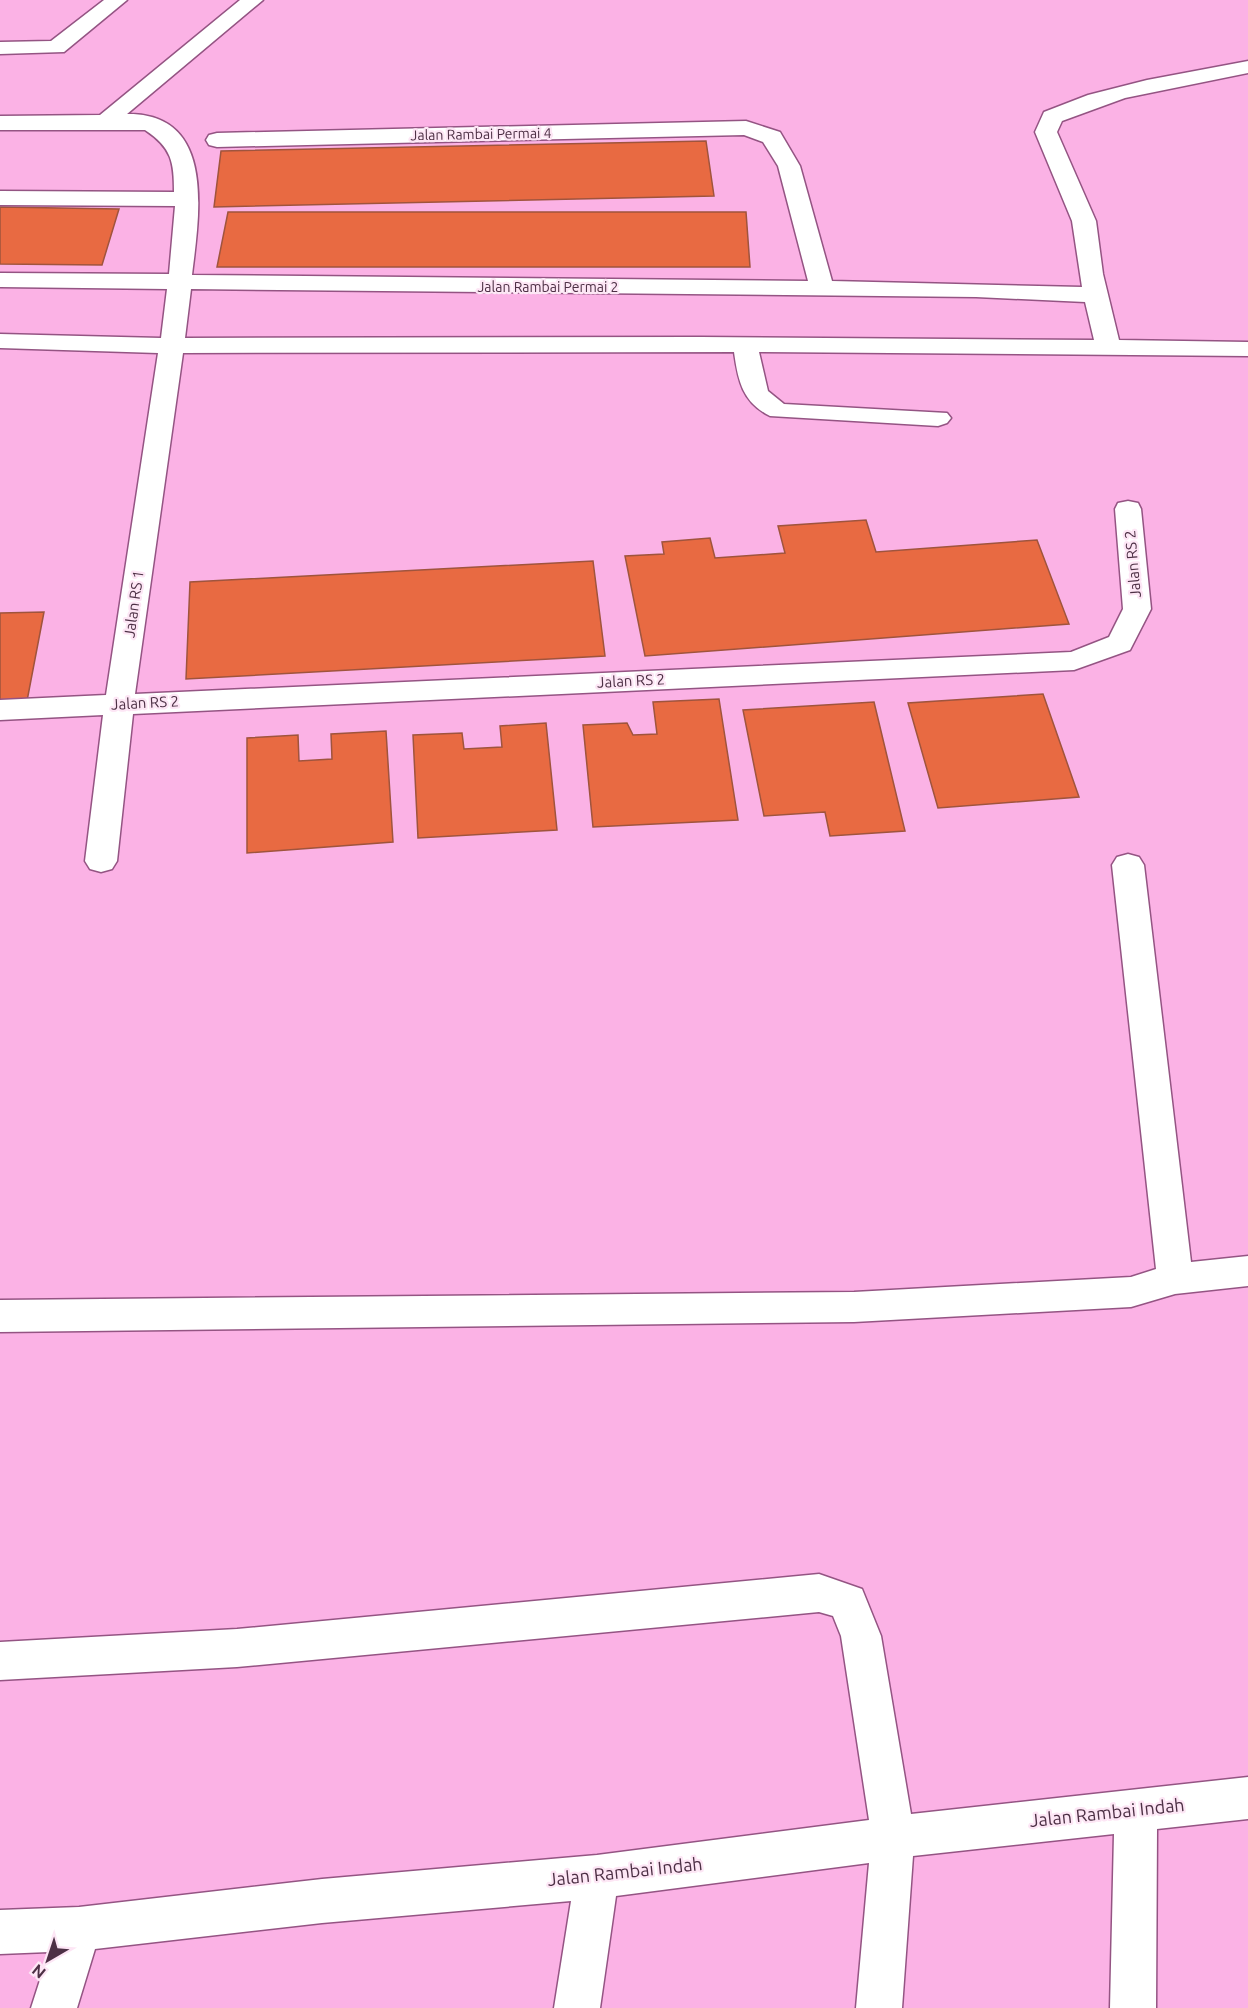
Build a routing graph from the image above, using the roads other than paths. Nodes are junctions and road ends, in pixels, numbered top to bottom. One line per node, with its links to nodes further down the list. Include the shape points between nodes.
1 (117, 0): 3 (street, via 56,47)
2 (253, 0): 5 (street)
3 (0, 48)
4 (1248, 67): 13 (street, via 1097,99 1052,117 1046,132 1084,221)
5 (106, 121): 6 (street); 9 (street, Jalan RS 1, via 152,124 171,136 185,164)
6 (0, 123)
7 (217, 140): 12 (street, Jalan Rambai Permai 4, via 746,128 772,136 789,166)
8 (0, 198): 9 (street)
9 (186, 199): 11 (street, Jalan RS 1)
10 (0, 280): 11 (street, Jalan Rambai Permai 2)
11 (179, 283): 12 (street, Jalan Rambai Permai 2); 16 (street, Jalan RS 1)
12 (822, 289): 13 (street, Jalan Rambai Permai 2)
13 (1095, 295): 17 (street)
14 (0, 341): 16 (street)
15 (746, 345): 16 (street); 17 (street); 19 (street, via 754,391 763,404 779,411)
16 (172, 346): 21 (street, Jalan RS 1)
17 (1108, 347): 18 (street)
18 (1248, 349)
19 (938, 417)
20 (1128, 509): 21 (street, Jalan RS 2, via 1137,609 1120,643 1074,661)
21 (119, 705): 22 (street, Jalan RS 2); 23 (street, Jalan RS 1)
22 (0, 710)
23 (101, 861)
24 (1128, 865): 26 (street)
25 (1248, 1270): 26 (street)
26 (1175, 1279): 27 (street, via 1131,1292 854,1307)
27 (0, 1316)
28 (0, 1661): 31 (street, via 237,1648 819,1593 848,1602 861,1636)
29 (1248, 1798): 30 (street, Jalan Rambai Indah)
30 (1136, 1810): 31 (street, Jalan Rambai Indah); 38 (street)
31 (893, 1837): 32 (street, Jalan Rambai Indah); 37 (street)
32 (597, 1877): 33 (street, Jalan Rambai Indah, via 322,1901); 36 (street)
33 (79, 1929): 34 (street, Jalan Rambai Indah); 35 (street)
34 (0, 1932)
35 (54, 2008)
36 (577, 2008)
37 (879, 2008)
38 (1132, 2008)

